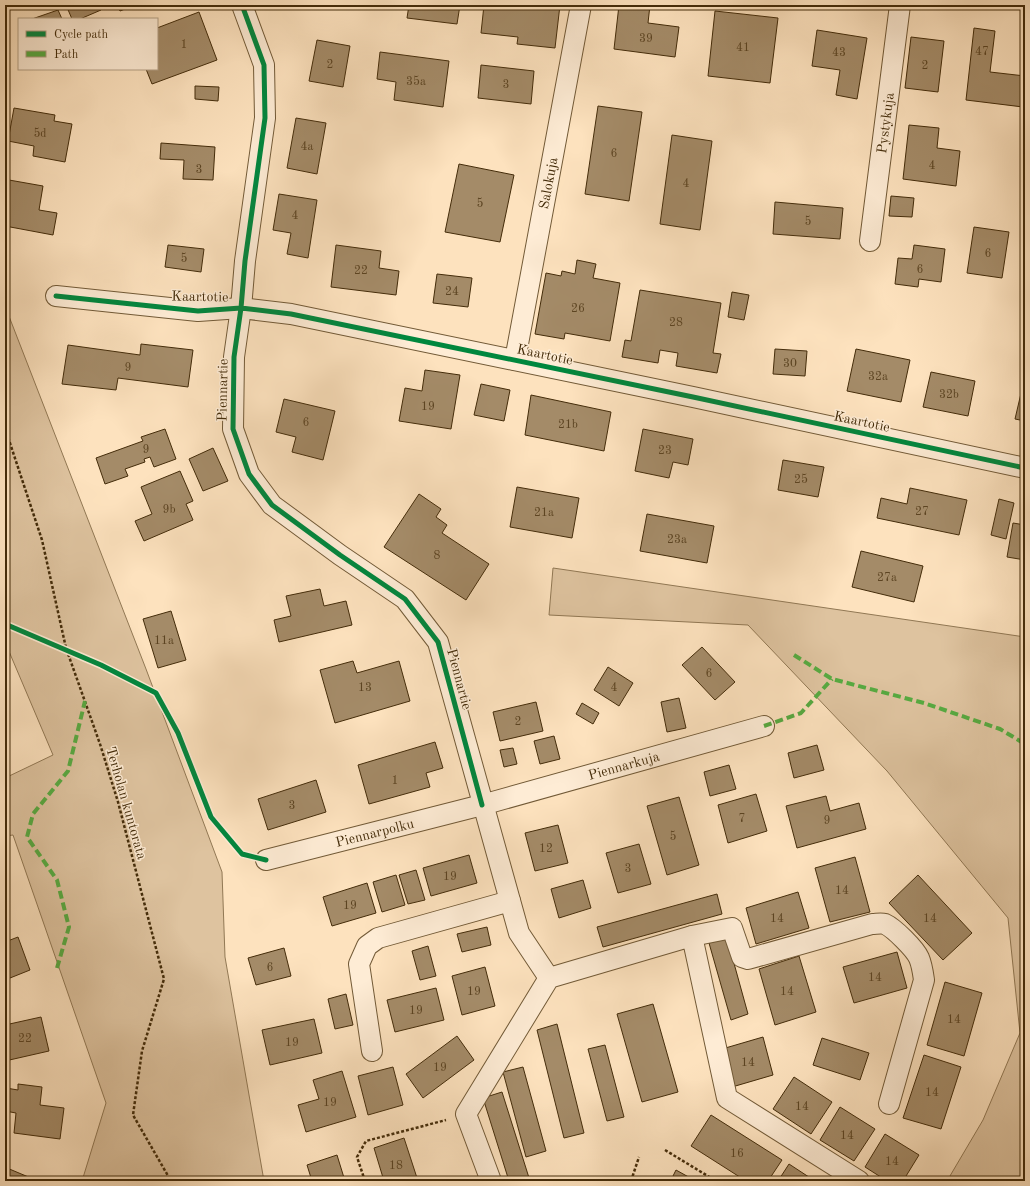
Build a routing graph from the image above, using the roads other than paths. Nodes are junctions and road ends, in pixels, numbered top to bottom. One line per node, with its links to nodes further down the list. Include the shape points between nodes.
1 (242, 5): 6 (street, Piennartie, via 264,65 265,118)
2 (581, 5): 7 (street, Salokuja)
3 (900, 5): 4 (street, Pystykuja)
4 (870, 241)
5 (56, 296): 6 (street, Kaartotie, via 198,311)
6 (241, 308): 7 (street, Kaartotie, via 291,314); 10 (street, Piennartie, via 234,357 233,429 249,474 272,505 405,599 438,642)
7 (515, 360): 8 (street, Kaartotie)
8 (1025, 468)
9 (764, 726): 10 (street, Piennarkuja)
10 (482, 805): 11 (street, Piennarpolku); 12 (street, Piennartie)
11 (266, 860)
12 (510, 901): 14 (street, Piennartie, via 519,933); 15 (street, via 378,938 367,946 359,964)
13 (692, 936): 14 (street); 16 (street, via 732,928 742,957 748,959 872,924 883,924 890,928 918,956 924,980); 18 (street, via 727,1098)
14 (549, 978): 17 (street, via 466,1114)
15 (372, 1051)
16 (889, 1104)
17 (491, 1181)
18 (859, 1181)

